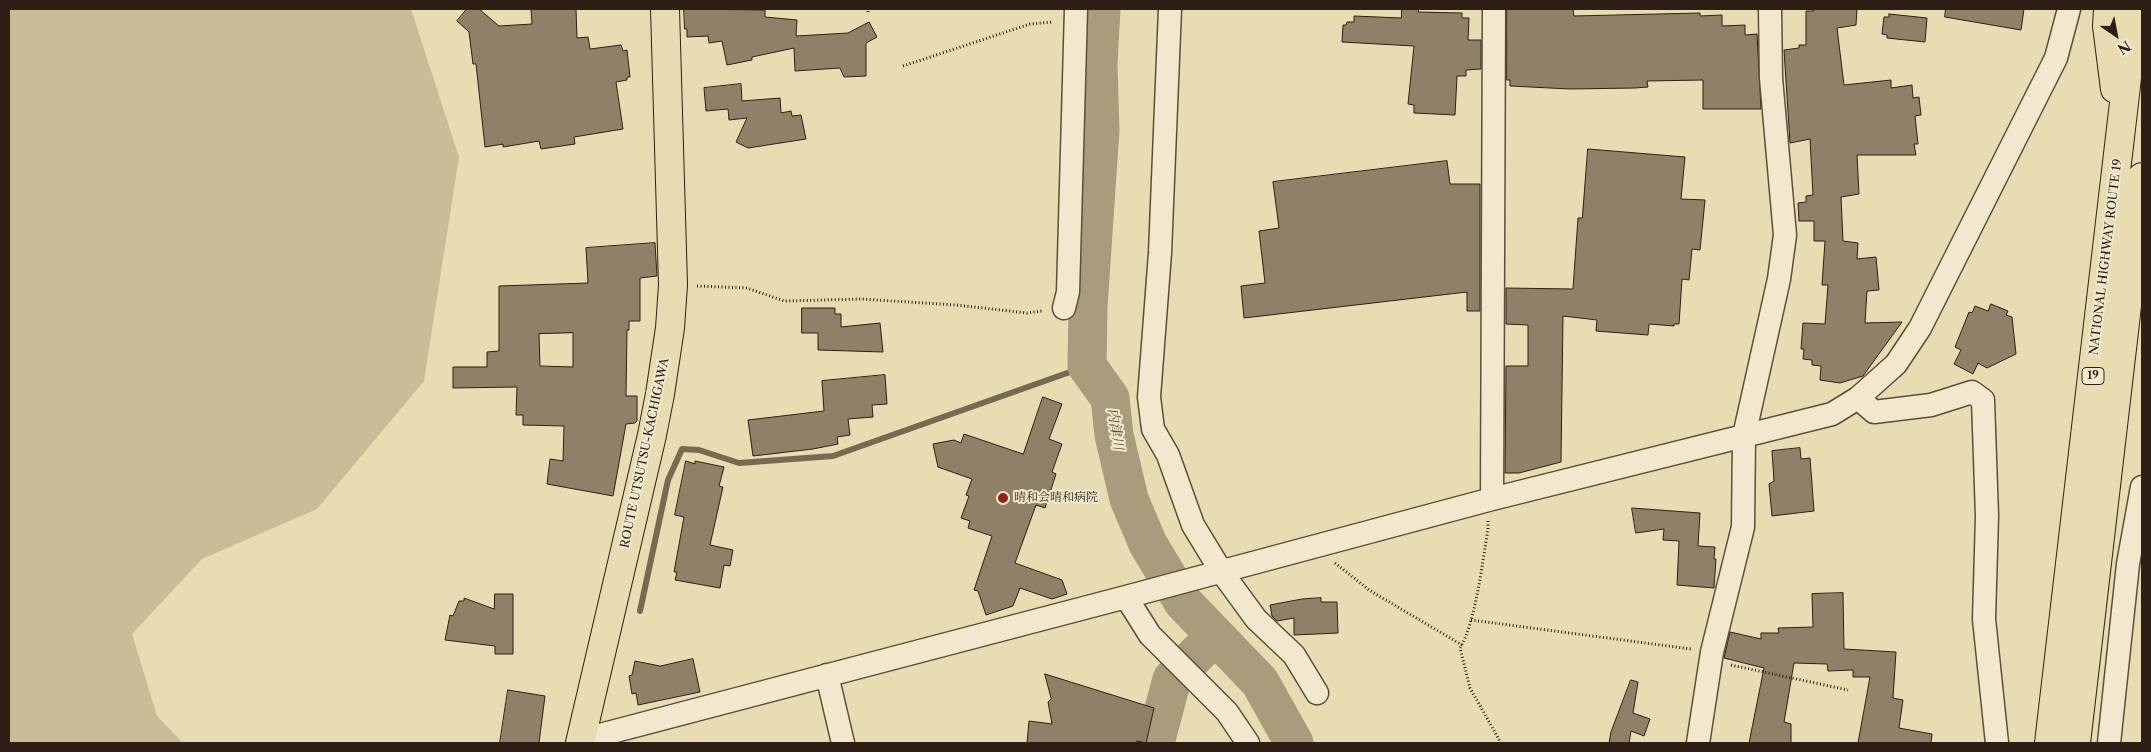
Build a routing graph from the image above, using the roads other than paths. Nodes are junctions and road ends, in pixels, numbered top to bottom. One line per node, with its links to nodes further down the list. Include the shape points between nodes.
1 (665, 9): 22 (main road, ROUTE UTSUTSU-KACHIGAWA, via 674,285 670,328 660,394)
2 (1170, 9): 16 (street, via 1160,253 1149,397 1153,429 1168,455 1193,525)
3 (1494, 9): 15 (street)
4 (1770, 9): 13 (street, via 1772,78 1785,235 1779,279)
5 (2068, 9): 12 (street, via 2056,58 1920,328 1896,364)
6 (2108, 9): 9 (main road, via 2107,26)
7 (2135, 9): 9 (main road, NATIONAL HIGHWAY ROUTE 19 / 19)
8 (1076, 14): 11 (street, via 1068,292)
9 (2120, 133): 27 (main road, NATIONAL HIGHWAY ROUTE 19 / 19)
10 (2142, 177): 18 (main road, 19)
11 (1064, 308)
12 (1858, 398): 13 (street, via 1832,414); 26 (street, via 1874,412 1931,405 1972,392 1983,400 1987,516 1984,619)
13 (1744, 436): 15 (street); 25 (street, via 1743,527 1711,656)
14 (2142, 487): 19 (street, via 2128,564)
15 (1489, 500): 16 (street)
16 (1221, 571): 17 (street); 21 (street, via 1256,619 1294,656)
17 (1126, 597): 20 (street); 24 (street, via 1150,635 1227,712)
18 (2085, 667): 19 (street); 28 (main road, 19)
19 (2115, 672): 29 (street)
20 (827, 675): 22 (street); 23 (street)
21 (1317, 692)
22 (581, 741)
23 (843, 743)
24 (1248, 743)
25 (1698, 743)
26 (1997, 743)
27 (2049, 743)
28 (2076, 743)
29 (2109, 743)

